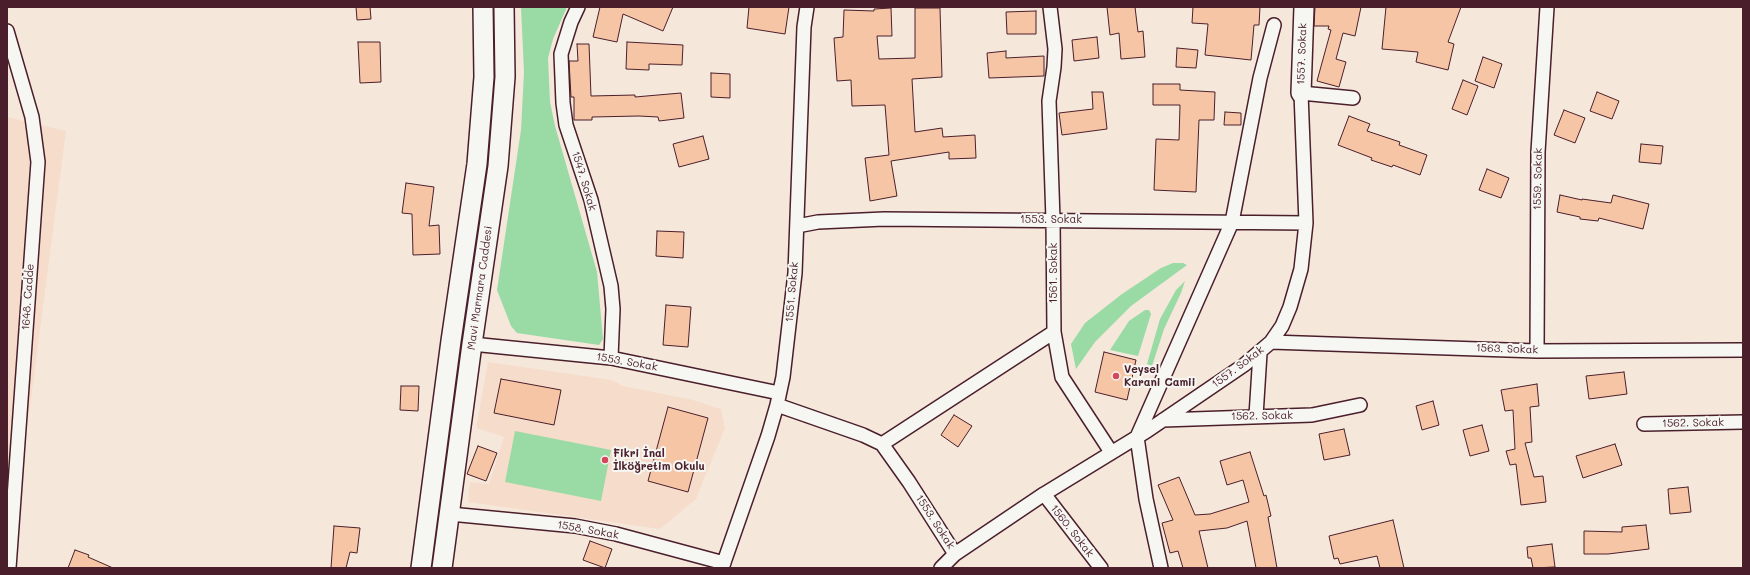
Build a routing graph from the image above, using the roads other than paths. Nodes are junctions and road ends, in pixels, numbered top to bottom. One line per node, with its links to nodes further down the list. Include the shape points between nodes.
1 (483, 7): 37 (street, via 484,77 477,164)
2 (504, 7): 18 (street, Mavi Marmara Caddesi, via 505,78 498,166)
3 (578, 7): 22 (street, 1547. Sokak, via 561,54 563,103 566,124 590,200 611,286)
4 (807, 7): 15 (street, 1551. Sokak, via 804,27)
5 (1050, 7): 12 (street, 1561. Sokak, via 1055,49 1049,101)
6 (1304, 7): 10 (street, 1557. Sokak)
7 (1547, 7): 20 (street, 1559. Sokak, via 1538,152)
8 (1274, 25): 13 (street, via 1260,78)
9 (7, 31): 36 (street, 1648. Cadde, via 32,117 38,162)
10 (1301, 93): 11 (street); 14 (street, 1557. Sokak)
11 (1353, 98)
12 (1053, 220): 13 (street, 1553. Sokak); 15 (street, 1553. Sokak, via 884,219 818,222); 16 (street, 1561. Sokak)
13 (1232, 222): 14 (street, 1553. Sokak); 29 (street)
14 (1306, 223): 17 (street, 1557. Sokak, via 1301,269 1290,307 1282,326)
15 (797, 226): 23 (street, 1551. Sokak, via 795,273)
16 (1054, 332): 30 (street); 31 (street, 1561. Sokak, via 1062,377)
17 (1271, 342): 20 (street, 1563. Sokak); 21 (street, 1557. Sokak)
18 (472, 344): 22 (street, 1553. Sokak); 33 (street, Mavi Marmara Caddesi)
19 (1743, 350): 20 (street, 1563. Sokak)
20 (1537, 351)
21 (1260, 353): 25 (street); 26 (street, 1557. Sokak)
22 (611, 358): 23 (street, 1553. Sokak)
23 (778, 399): 30 (street, 1553. Sokak); 35 (street, 1551. Sokak)
24 (1360, 405): 25 (street, 1562. Sokak, via 1312,415)
25 (1256, 416): 26 (street, 1562. Sokak)
26 (1163, 420): 29 (street, 1557. Sokak)
27 (1743, 422): 28 (street, 1562. Sokak)
28 (1644, 424)
29 (1137, 437): 31 (street, 1557. Sokak); 41 (street, via 1146,499)
30 (882, 444): 34 (street, 1553. Sokak)
31 (1111, 452): 32 (street, 1557. Sokak)
32 (1044, 494): 34 (street, 1557. Sokak); 40 (street, 1560. Sokak)
33 (450, 514): 35 (street, 1558. Sokak, via 575,526 616,534); 38 (street, Mavi Marmara Caddesi)
34 (955, 554): 39 (street, 1557. Sokak)
35 (723, 565)
36 (9, 568)
37 (421, 568)
38 (442, 568)
39 (941, 568)
40 (1101, 568)
41 (1161, 568)

